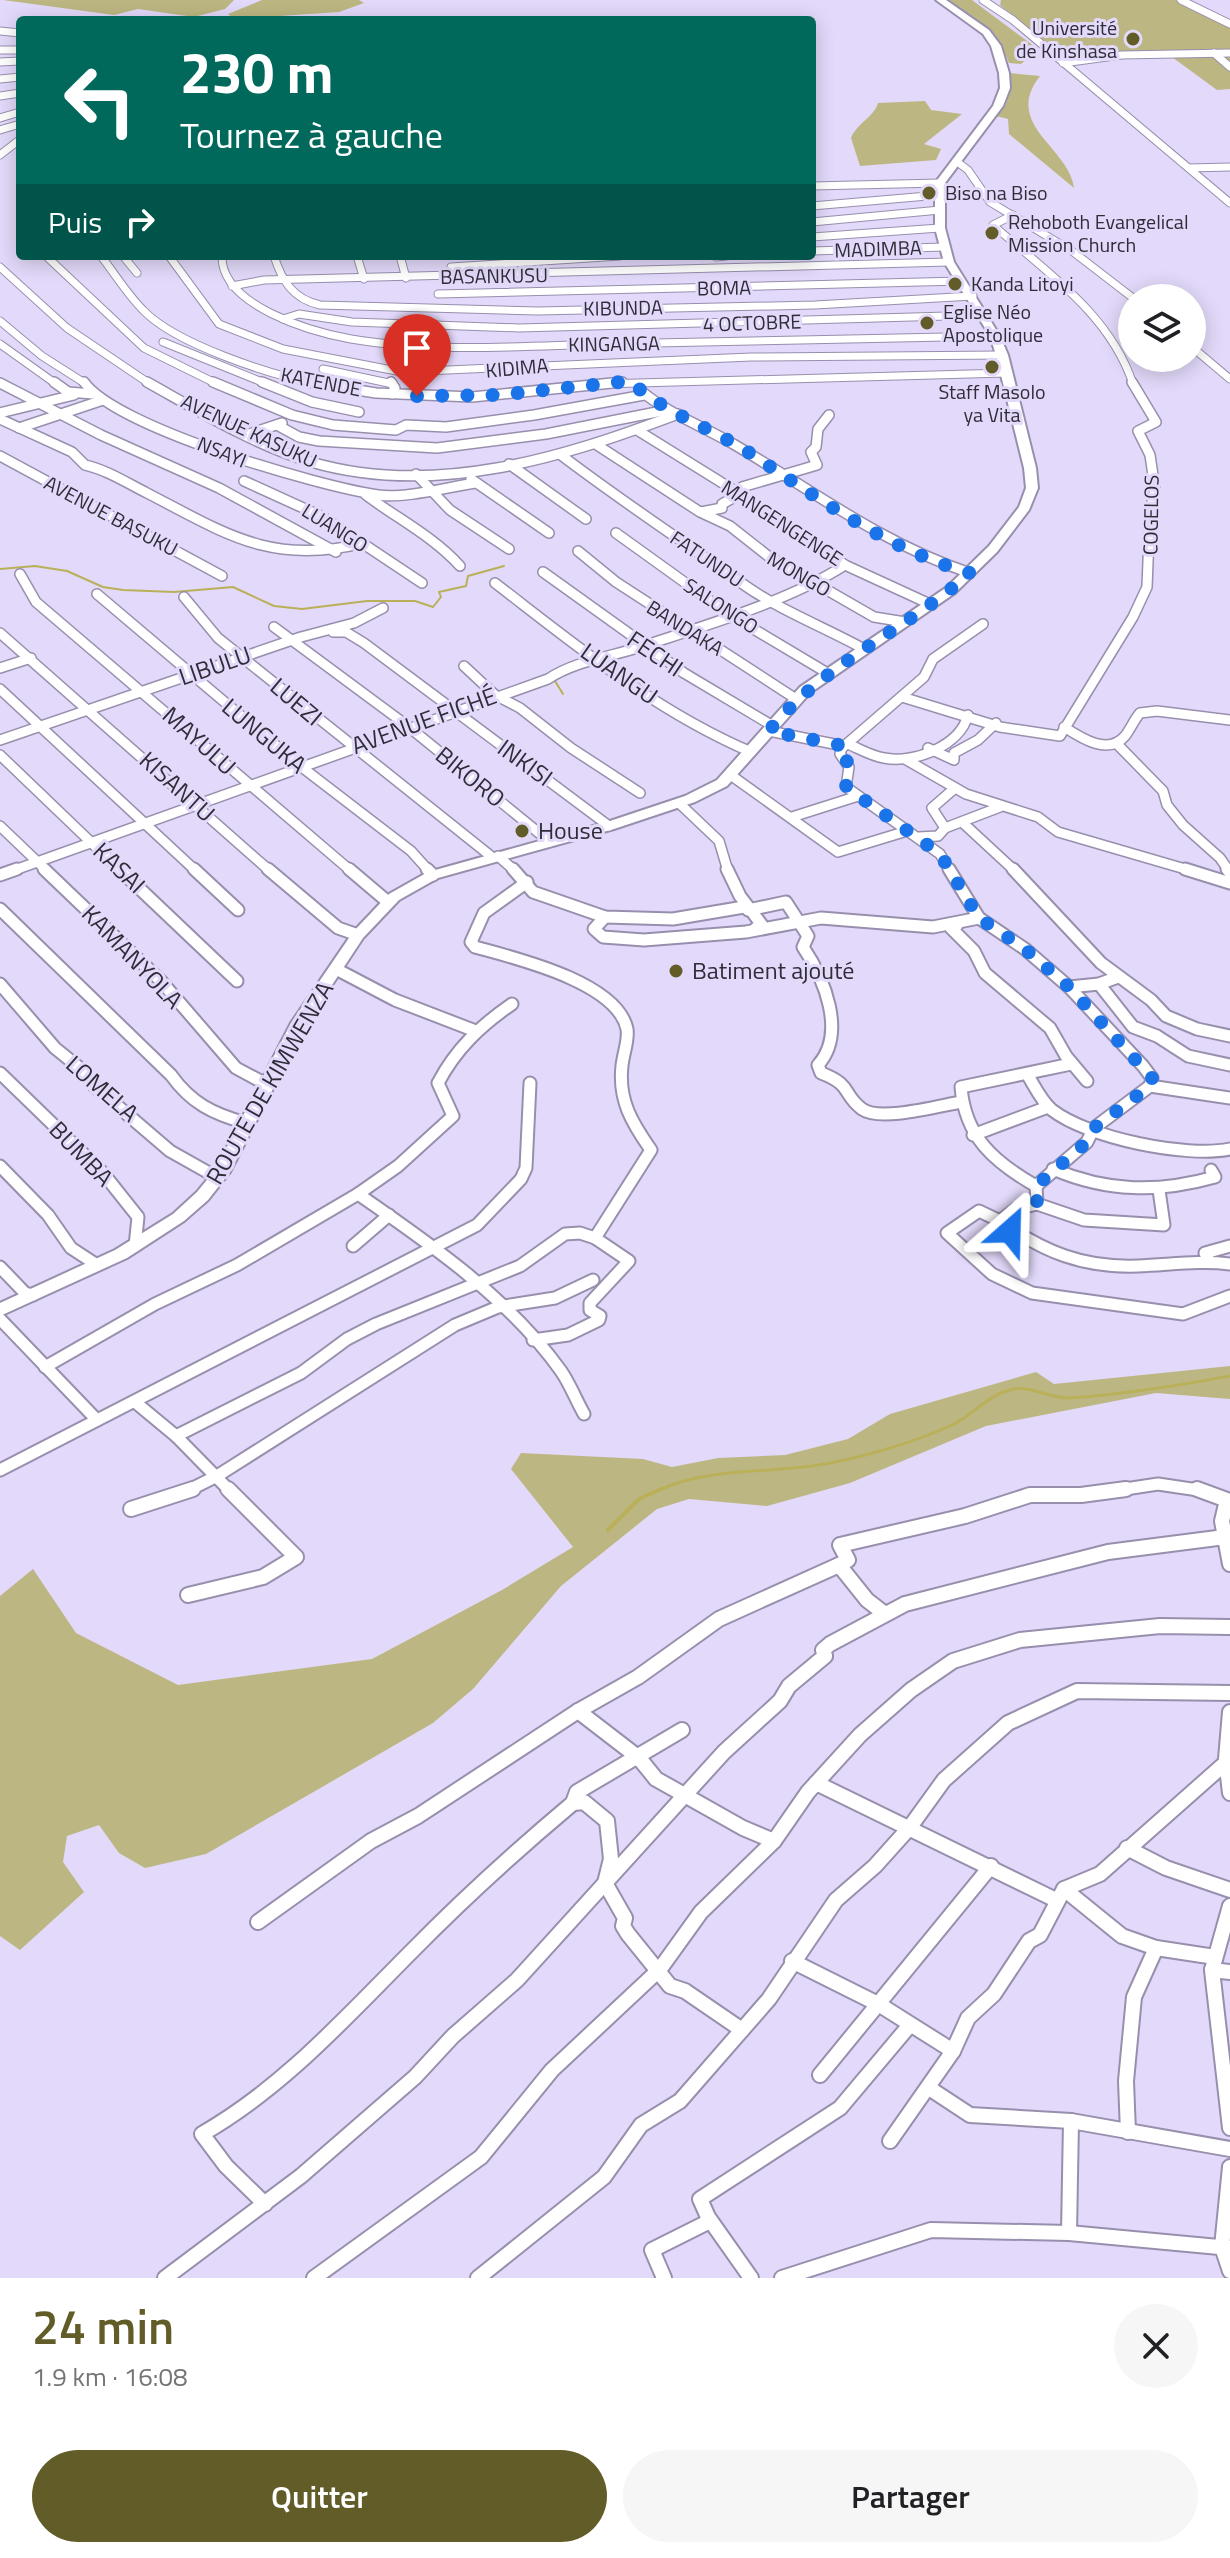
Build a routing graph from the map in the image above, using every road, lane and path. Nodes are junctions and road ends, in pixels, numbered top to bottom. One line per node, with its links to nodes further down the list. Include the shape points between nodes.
1 (940, 0): 12 (street, via 986,32 1004,73 998,106)
2 (983, 0): 4 (street)
3 (1181, 0): 5 (street)
4 (994, 2): 8 (street)
5 (1230, 24)
6 (1214, 53): 7 (street); 8 (street, via 1122,55); 9 (street)
7 (1230, 53)
8 (1063, 63): 14 (street)
9 (1230, 67)
10 (16, 142): 11 (street)
11 (0, 155)
12 (956, 161): 16 (street); 20 (street, via 990,202)
13 (1230, 167): 14 (street)
14 (1189, 168): 17 (street)
15 (816, 186): 16 (street, via 871,182)
16 (939, 189): 18 (street); 19 (street, ROUTE DE KIMWENZA)
17 (1230, 203)
18 (816, 205)
19 (940, 210): 21 (street); 22 (street, ROUTE DE KIMWENZA)
20 (1013, 215): 44 (street); 146 (street, COGELOS, via 993,225 1100,320 1156,422 1138,431 1150,455 1155,489 1147,587)
21 (816, 222)
22 (940, 228): 23 (street); 24 (street, ROUTE DE KIMWENZA)
23 (816, 237)
24 (944, 247): 25 (street, MADIMBA); 35 (street, ROUTE DE KIMWENZA)
25 (816, 251)
26 (50, 260): 54 (street)
27 (104, 260): 50 (street, KATENDE, via 138,306)
28 (126, 260): 38 (street)
29 (172, 260): 55 (street, KIDIMA, via 219,324 283,349 402,372 751,357)
30 (222, 260): 43 (street, via 223,274)
31 (276, 260): 41 (street)
32 (358, 260): 40 (street)
33 (401, 260): 39 (street)
34 (578, 260): 37 (street)
35 (949, 262): 37 (street, BASANKUSU); 42 (street, ROUTE DE KIMWENZA)
36 (0, 267): 78 (street, AVENUE KASUKU, via 104,358)
37 (451, 272): 39 (street, BASANKUSU)
38 (137, 273)
39 (406, 278): 40 (street, BASANKUSU)
40 (364, 279): 41 (street, BASANKUSU)
41 (283, 280): 43 (street, BASANKUSU); 46 (street, KIBUNDA, via 297,297 313,304 454,309 815,305)
42 (961, 281): 45 (street, BOMA); 46 (street, ROUTE DE KIMWENZA)
43 (232, 286): 48 (street, KINGANGA)
44 (1118, 286)
45 (438, 294)
46 (973, 296): 47 (street, ROUTE DE KIMWENZA)
47 (983, 315): 48 (street, 4 OCTOBRE, via 519,328 352,322 299,314); 51 (street, ROUTE DE KIMWENZA)
48 (283, 319): 51 (street, KINGANGA, via 348,336 472,347)
49 (0, 321): 63 (street, NSAYI, via 42,356 83,380)
50 (180, 335): 52 (street); 64 (street, KATENDE, via 258,368)
51 (995, 336): 55 (street, ROUTE DE KIMWENZA)
52 (163, 342): 54 (street); 69 (street, via 312,402)
53 (2, 348): 62 (street, via 43,378)
54 (144, 348): 74 (street)
55 (1002, 355): 58 (street, ROUTE DE KIMWENZA)
56 (1206, 359): 59 (street)
57 (323, 369): 64 (street, via 391,381)
58 (1006, 373): 60 (street, KATENDE); 104 (street, ROUTE DE KIMWENZA, via 1019,412 1032,488 1019,515)
59 (1230, 379)
60 (630, 381): 64 (street, KATENDE, via 472,397); 65 (street)
61 (0, 383): 67 (street)
62 (78, 394): 63 (street); 67 (street)
63 (93, 394): 66 (street, NSAYI)
64 (392, 394)
65 (644, 395): 68 (street); 74 (street, via 547,414 396,430)
66 (103, 400): 70 (street); 83 (street, NSAYI)
67 (40, 405): 70 (street); 73 (street)
68 (667, 410): 71 (street); 75 (street, via 437,448 319,441)
69 (359, 412)
70 (60, 414): 76 (street); 89 (street)
71 (678, 414): 77 (street, AVENUE KASUKU); 86 (street)
72 (829, 415): 86 (street, via 811,452 817,465)
73 (0, 416): 76 (street)
74 (294, 416): 75 (street)
75 (277, 425): 78 (street)
76 (19, 428): 100 (street, via 223,535 277,551)
77 (637, 430): 79 (street, AVENUE KASUKU); 92 (street, MANGENGENGE)
78 (249, 434): 85 (street, AVENUE KASUKU, via 331,468)
79 (597, 445): 80 (street, AVENUE KASUKU); 93 (street, MONGO)
80 (561, 455): 82 (street, AVENUE KASUKU); 112 (street, FATUNDU, via 648,521)
81 (0, 456): 106 (street, AVENUE BASUKU)
82 (509, 464): 84 (street, AVENUE KASUKU); 94 (street)
83 (268, 469): 87 (street); 91 (street, NSAYI)
84 (463, 471): 85 (street, AVENUE KASUKU); 88 (street)
85 (416, 474): 90 (street)
86 (780, 476): 92 (street, via 742,487); 104 (street, via 914,555)
87 (244, 481): 89 (street); 97 (street, LUANGO, via 307,509)
88 (475, 483): 90 (street, NSAYI); 95 (street)
89 (224, 491): 100 (street)
90 (431, 491): 91 (street, NSAYI, via 381,496); 98 (street)
91 (362, 492): 102 (street, LUANGO, via 447,550)
92 (740, 494): 93 (street, via 722,508); 101 (street, MANGENGENGE)
93 (700, 512): 109 (street, MONGO)
94 (586, 519)
95 (549, 533)
96 (616, 533): 115 (street, SALONGO)
97 (364, 543): 100 (street); 107 (street, LUANGO)
98 (509, 549)
99 (578, 551): 119 (street, BANDAKA, via 608,579)
100 (336, 552)
101 (845, 565): 109 (street, AVENUE FICHÉ); 113 (street, MANGENGENGE)
102 (460, 566)
103 (543, 572): 123 (street, FECHI)
104 (970, 573): 113 (street, ROUTE DE KIMWENZA)
105 (20, 574): 133 (street, MAYULU, via 36,602)
106 (222, 576)
107 (422, 583)
108 (495, 583): 127 (street, LUANGU)
109 (817, 583): 112 (street, AVENUE FICHÉ); 116 (street, MONGO, via 874,617)
110 (97, 594): 131 (street, LUNGUKA)
111 (184, 597): 125 (street, LUEZI, via 218,638)
112 (769, 599): 115 (street, AVENUE FICHÉ); 124 (street, FATUNDU)
113 (932, 605): 116 (street, ROUTE DE KIMWENZA)
114 (383, 608): 120 (street, LIBULU)
115 (730, 615): 119 (street, AVENUE FICHÉ); 130 (street, SALONGO)
116 (905, 622): 124 (street, ROUTE DE KIMWENZA)
117 (983, 624): 135 (street, via 933,659 924,677)
118 (274, 627): 122 (street, BIKORO)
119 (691, 629): 123 (street, AVENUE FICHÉ); 136 (street, BANDAKA)
120 (321, 633): 122 (street, LIBULU); 138 (street, INKISI, via 346,632)
121 (1, 634): 126 (street, KISANTU)
122 (293, 640): 125 (street, LIBULU); 143 (street, BIKORO)
123 (641, 647): 127 (street, AVENUE FICHÉ); 144 (street, FECHI)
124 (864, 649): 130 (street, ROUTE DE KIMWENZA)
125 (242, 657): 131 (street, LIBULU); 151 (street, LUEZI)
126 (31, 658): 129 (street); 137 (street, KISANTU)
127 (598, 661): 134 (street, AVENUE FICHÉ); 153 (street, LUANGU, via 684,720)
128 (464, 666): 134 (street)
129 (0, 668)
130 (829, 674): 136 (street, ROUTE DE KIMWENZA)
131 (190, 675): 133 (street, LIBULU); 156 (street, LUNGUKA)
132 (0, 689): 142 (street)
133 (142, 691): 137 (street, LIBULU); 158 (street, MAYULU)
134 (495, 695): 138 (street, AVENUE FICHÉ); 160 (street)
135 (902, 697): 139 (street); 150 (street)
136 (796, 699): 144 (street, ROUTE DE KIMWENZA)
137 (90, 708): 142 (street, LIBULU); 162 (street, KISANTU)
138 (457, 711): 143 (street, AVENUE FICHÉ); 168 (street, INKISI)
139 (968, 715): 141 (street); 145 (street)
140 (1230, 720): 149 (street, via 1140,713)
141 (996, 723): 146 (street); 148 (street)
142 (40, 725): 147 (street, LIBULU); 167 (street)
143 (409, 727): 151 (street, AVENUE FICHÉ); 174 (street, BIKORO)
144 (771, 729): 150 (street, FECHI); 153 (street, ROUTE DE KIMWENZA)
145 (963, 730): 148 (street); 152 (street, via 946,744)
146 (1061, 732): 149 (street, via 1102,745)
147 (0, 740)
148 (978, 740): 152 (street, via 954,753 954,760)
149 (1116, 743): 177 (street)
150 (846, 745): 155 (street, FECHI, via 882,758); 161 (street, via 840,754 849,767 845,785)
151 (351, 747): 156 (street, AVENUE FICHÉ); 175 (street, LUEZI)
152 (928, 748): 155 (street)
153 (751, 752): 157 (street, ROUTE DE KIMWENZA)
154 (0, 755): 173 (street, KASAI)
155 (905, 759): 159 (street, FECHI)
156 (299, 765): 158 (street, AVENUE FICHÉ); 179 (street, LUNGUKA, via 411,851)
157 (732, 776): 163 (street, ROUTE DE KIMWENZA); 165 (street)
158 (248, 785): 162 (street, AVENUE FICHÉ); 182 (street, MAYULU)
159 (955, 788): 164 (street, FECHI); 170 (street, via 932,808)
160 (640, 793)
161 (858, 796): 165 (street); 171 (street)
162 (194, 803): 167 (street, AVENUE FICHÉ); 191 (street, KISANTU, via 338,928)
163 (679, 803): 168 (street, ROUTE DE KIMWENZA); 184 (street, via 719,841 721,861)
164 (1001, 807): 166 (street); 181 (street, FECHI, via 1038,817 1058,832)
165 (792, 817): 171 (street, via 838,852)
166 (962, 822): 170 (street); 193 (street)
167 (143, 823): 173 (street, AVENUE FICHÉ); 185 (street)
168 (609, 826): 174 (street, ROUTE DE KIMWENZA)
169 (1, 828): 176 (street, KAMANYOLA)
170 (945, 828): 172 (street, via 938,836)
171 (907, 831): 172 (street)
172 (918, 837): 187 (street, via 943,857)
173 (92, 842): 176 (street, AVENUE FICHÉ); 194 (street, KASAI)
174 (550, 842): 175 (street, ROUTE DE KIMWENZA)
175 (495, 856): 179 (street, ROUTE DE KIMWENZA); 180 (street, LUEZI)
176 (38, 863): 178 (street, AVENUE FICHÉ); 207 (street, KAMANYOLA, via 161,981 236,1068)
177 (1230, 873)
178 (0, 875)
179 (433, 875): 182 (street, ROUTE DE KIMWENZA)
180 (527, 882): 186 (street, LUEZI, via 533,892); 226 (street, via 484,913 471,942 550,967 620,1011 627,1031 619,1090 627,1115 651,1151)
181 (1230, 883)
182 (388, 902): 191 (street, ROUTE DE KIMWENZA)
183 (0, 909): 212 (street, via 171,1075 185,1096 209,1113)
184 (746, 909): 186 (street, LUEZI, via 673,919); 188 (street, LUEZI, via 786,902); 190 (street, via 762,925)
185 (238, 910)
186 (605, 917): 190 (street, via 595,931 633,940)
187 (979, 918): 189 (street); 197 (street)
188 (798, 921): 189 (street); 190 (street); 210 (street, via 808,936 803,947 814,959 831,1024 830,1050 818,1065 821,1073 842,1081 861,1108 877,1115)
189 (957, 925): 201 (street, via 951,928 974,951 985,973 1050,1028)
190 (756, 929)
191 (358, 935): 192 (street, ROUTE DE KIMWENZA)
192 (336, 969): 199 (street, via 395,1000); 207 (street, ROUTE DE KIMWENZA)
193 (1118, 977): 196 (street); 200 (street, via 1166,1016)
194 (237, 981)
195 (0, 984): 219 (street, LOMELA, via 93,1085 172,1152)
196 (1099, 984): 197 (street); 202 (street, via 1133,1027 1188,1056)
197 (1069, 987): 208 (street, via 1143,1066 1152,1078)
198 (512, 1004): 199 (street)
199 (473, 1030): 222 (street, via 438,1081 453,1116)
200 (1230, 1036)
201 (1071, 1064): 204 (street); 205 (street)
202 (1230, 1065)
203 (0, 1073): 227 (street, BUMBA, via 103,1173 138,1217)
204 (1027, 1074): 210 (street, via 962,1084); 211 (street)
205 (1087, 1081)
206 (530, 1083): 230 (street, via 521,1179 509,1185 492,1212 450,1243)
207 (266, 1084): 212 (street, ROUTE DE KIMWENZA)
208 (1150, 1086): 209 (street); 213 (street)
209 (1230, 1098)
210 (961, 1102): 214 (street)
211 (1048, 1107): 213 (street, via 1068,1121); 214 (street)
212 (246, 1123): 219 (street, ROUTE DE KIMWENZA)
213 (1094, 1128): 215 (street, via 1150,1148); 217 (street, via 1087,1142)
214 (973, 1135): 220 (street, via 994,1161)
215 (1230, 1149)
216 (0, 1166): 233 (street, via 9,1181 43,1208 81,1260)
217 (1053, 1169): 220 (street); 221 (street, via 1099,1186)
218 (1211, 1170): 221 (street, via 1215,1177)
219 (218, 1178): 227 (street, ROUTE DE KIMWENZA, via 206,1195)
220 (1036, 1186): 223 (street)
221 (1159, 1190): 223 (street, via 1164,1225 1091,1223)
222 (358, 1194): 224 (street); 243 (street)
223 (1037, 1204): 225 (street, via 1016,1209)
224 (389, 1215): 228 (street); 230 (street)
225 (1000, 1221): 231 (street, via 1036,1246 1085,1263 1151,1266); 238 (street, via 979,1211 947,1233 992,1274 1032,1293 1183,1314)
226 (595, 1238): 236 (street, via 565,1234 520,1266); 242 (street, via 629,1261 590,1303 601,1319 568,1335)
227 (135, 1246): 233 (street, ROUTE DE KIMWENZA)
228 (353, 1246)
229 (1230, 1246): 231 (street, via 1205,1253)
230 (429, 1247): 236 (street); 244 (street)
231 (1209, 1261): 232 (street)
232 (1230, 1264)
233 (97, 1265): 237 (street, ROUTE DE KIMWENZA)
234 (0, 1267): 237 (street)
235 (593, 1280): 239 (street, via 555,1298)
236 (471, 1283): 239 (street); 247 (street, via 347,1339 301,1373)
237 (33, 1295): 240 (street, ROUTE DE KIMWENZA)
238 (1230, 1296)
239 (498, 1307): 242 (street); 249 (street, via 438,1334)
240 (0, 1310)
241 (0, 1319): 243 (street)
242 (533, 1340): 245 (street, via 559,1369)
243 (45, 1367): 246 (street)
244 (135, 1402): 246 (street); 247 (street)
245 (584, 1414)
246 (96, 1419): 248 (street, via 84,1430)
247 (176, 1436): 249 (street)
248 (0, 1470)
249 (217, 1476): 250 (street); 254 (street, via 296,1560 254,1579)
250 (131, 1509)
251 (1225, 1537): 252 (street); 253 (street, via 1227,1500 1201,1489 1158,1484 1081,1495 1030,1495 842,1544 848,1560); 255 (street, via 1108,1552 905,1604)
252 (1230, 1564)
253 (839, 1565): 255 (street); 258 (street, via 719,1619 638,1677)
254 (188, 1595)
255 (885, 1614): 265 (street, via 823,1650 825,1656 789,1686)
256 (1230, 1627): 263 (street, via 1160,1626 1020,1640 953,1661 860,1735)
257 (1230, 1693): 267 (street, via 1077,1691 1056,1698 1008,1723 980,1747 944,1780)
258 (578, 1711): 261 (street); 275 (street, via 418,1816 367,1843)
259 (1230, 1712): 262 (street)
260 (682, 1730): 261 (street)
261 (639, 1758): 265 (street, via 656,1779); 266 (street, via 583,1787)
262 (1228, 1759): 264 (street); 269 (street)
263 (816, 1783): 267 (street); 268 (street)
264 (1230, 1793)
265 (686, 1797): 268 (street); 271 (street)
266 (573, 1803): 271 (street, via 584,1802 607,1821 611,1859); 294 (street, via 327,2037 273,2084 202,2134)
267 (910, 1827): 270 (street); 277 (street, via 836,1900)
268 (774, 1841): 279 (street, via 701,1912)
269 (1127, 1848): 272 (street); 273 (street, via 1100,1874)
270 (991, 1866): 273 (street); 281 (street)
271 (605, 1883): 279 (street, via 625,1918 623,1926); 294 (street, via 517,1980 415,2077)
272 (1230, 1890)
273 (1060, 1894): 276 (street, via 1122,1936); 284 (street, via 1040,1935 1029,1941 994,1994 968,2018)
274 (1230, 1906): 278 (street)
275 (258, 1922)
276 (1156, 1948): 278 (street); 290 (street, via 1134,1997 1126,2081)
277 (792, 1961): 281 (street); 283 (street)
278 (1213, 1964): 280 (street); 285 (street)
279 (660, 1969): 283 (street, via 670,1986); 301 (street, via 552,2070 481,2157)
280 (1230, 1972)
281 (880, 2005): 282 (street); 286 (street)
282 (909, 2026): 284 (street); 295 (street, via 840,2108 703,2197 700,2203)
283 (742, 2030): 302 (street, via 680,2101 638,2129 604,2177)
284 (953, 2051): 287 (street)
285 (1228, 2073): 289 (street)
286 (820, 2075)
287 (929, 2088): 288 (street, via 970,2115); 291 (street)
288 (1071, 2121): 290 (street); 296 (street)
289 (1230, 2128)
290 (1128, 2132): 292 (street)
291 (890, 2141)
292 (1230, 2149)
293 (1230, 2167): 297 (street)
294 (265, 2204): 300 (street)
295 (710, 2221): 299 (street, via 652,2250); 303 (street)
296 (1069, 2233): 297 (street); 304 (street, via 931,2230)
297 (1226, 2248): 298 (street)
298 (1230, 2271)
299 (659, 2276)
300 (165, 2278)
301 (314, 2278)
302 (478, 2278)
303 (751, 2278)
304 (782, 2278)

